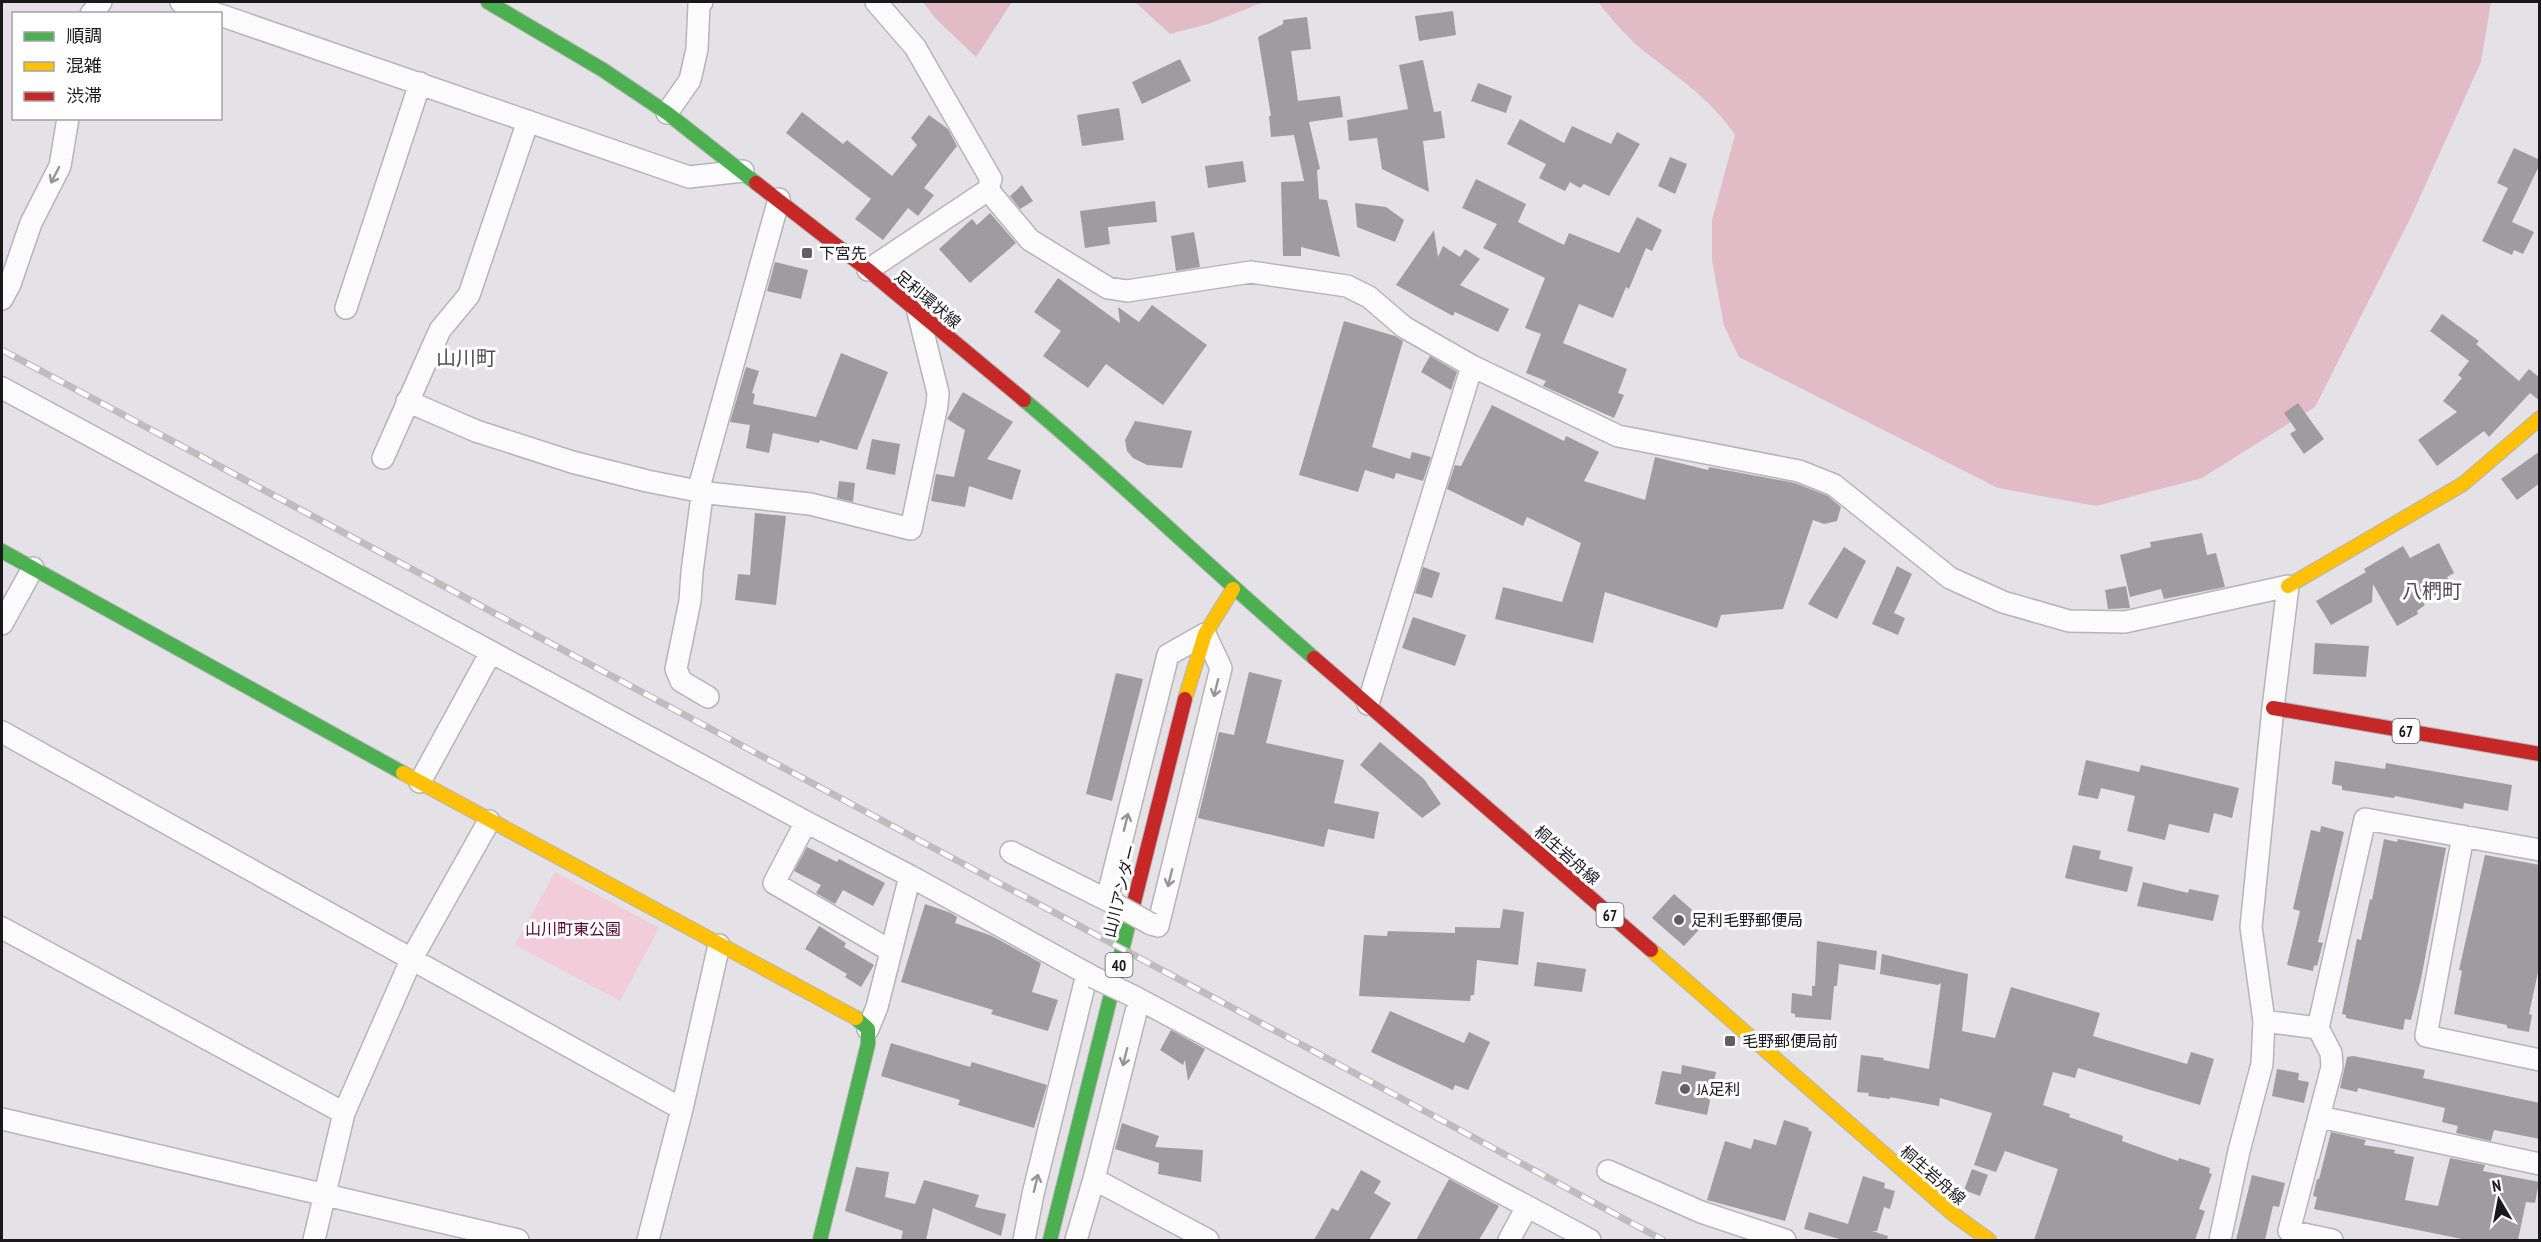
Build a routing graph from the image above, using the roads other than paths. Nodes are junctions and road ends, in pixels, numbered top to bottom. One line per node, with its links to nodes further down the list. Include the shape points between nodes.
1 (181, 2): 5 (street)
2 (488, 2): 8 (main road, 足利環状線)
3 (876, 2): 12 (street, via 915,47 933,77 991,179)
4 (696, 3): 8 (street, via 697,49 690,80)
5 (213, 12)
6 (222, 15): 7 (street)
7 (420, 83): 10 (street); 16 (street)
8 (668, 113): 11 (main road, 足利環状線)
9 (68, 120): 15 (street, one-way to 15, via 60,166 31,223)
10 (528, 121): 11 (street, via 689,177); 20 (street, via 469,295 440,330)
11 (743, 171): 13 (main road, 足利環状線)
12 (988, 190): 14 (street); 18 (street, via 1030,240 1108,288 1128,291 1251,272 1347,286 1369,297 1404,327)
13 (779, 199): 14 (main road, 足利環状線); 23 (street)
14 (868, 270): 17 (main road, 足利環状線)
15 (2, 299)
16 (346, 308)
17 (918, 312): 23 (street, via 938,405 911,529 810,504); 27 (main road, 足利環状線, via 1062,432)
18 (1472, 366): 26 (street, via 1618,436 1799,471 1833,485 1950,578 2003,602 2069,621 2125,622); 32 (street)
19 (2, 388): 30 (street)
20 (407, 401): 22 (street); 23 (street, via 476,431 572,462)
21 (2540, 418): 26 (main road, via 2463,484)
22 (383, 458)
23 (701, 491): 31 (street, via 690,601 676,669 681,681)
24 (2, 551): 25 (main road)
25 (33, 568): 28 (street); 36 (main road)
26 (2288, 586): 33 (street)
27 (1233, 589): 29 (main road, 40); 32 (main road, 桐生岩舟線 / 67)
28 (2, 624)
29 (1205, 634): 43 (street, one-way to 29, via 1168,656); 43 (street, one-way to 43, bridge, via 1221,668 1158,926); 68 (main road, 山川アンダー / 40, via 1186,690)
30 (491, 652): 36 (street); 38 (street)
31 (708, 697)
32 (1368, 704): 74 (main road, 桐生岩舟線 / 67, via 1953,1214)
33 (2273, 708): 35 (main road, 67); 50 (street, via 2251,927)
34 (2, 732): 47 (street)
35 (2540, 754)
36 (420, 782): 37 (main road)
37 (489, 821): 45 (main road); 47 (street)
38 (806, 822): 42 (street); 46 (street, via 774,883)
39 (2463, 836): 40 (street); 51 (street, via 2365,819); 53 (street, via 2426,1036)
40 (2540, 850)
41 (1011, 852): 43 (street)
42 (910, 876): 46 (street); 48 (street)
43 (1110, 901)
44 (2, 927): 55 (street)
45 (719, 945): 52 (main road, via 861,1021); 54 (street)
46 (891, 951): 52 (street)
47 (412, 958): 54 (street); 55 (street)
48 (1090, 975): 49 (street, bridge); 67 (street, one-way to 48)
49 (1136, 998): 60 (street, one-way to 60); 62 (street)
50 (2265, 1021): 51 (street); 75 (street, via 2262,1064)
51 (2318, 1028): 56 (street, via 2331,1053 2332,1067)
52 (868, 1029): 66 (main road, via 868,1044)
53 (2540, 1060)
54 (682, 1109): 65 (street)
55 (344, 1113): 61 (street)
56 (2320, 1117): 58 (street); 76 (street, via 2289,1231)
57 (2, 1119): 61 (street)
58 (2540, 1164)
59 (1608, 1171): 73 (street, via 1701,1212)
60 (1094, 1179): 69 (street); 70 (street)
61 (324, 1195): 63 (street); 64 (street)
62 (1527, 1207): 71 (street); 72 (street)
63 (314, 1240)
64 (519, 1240)
65 (648, 1240)
66 (820, 1240)
67 (1024, 1240)
68 (1050, 1240)
69 (1076, 1240)
70 (1208, 1240)
71 (1509, 1240)
72 (1590, 1240)
73 (1785, 1240)
74 (1989, 1240)
75 (2220, 1240)
76 (2332, 1240)

